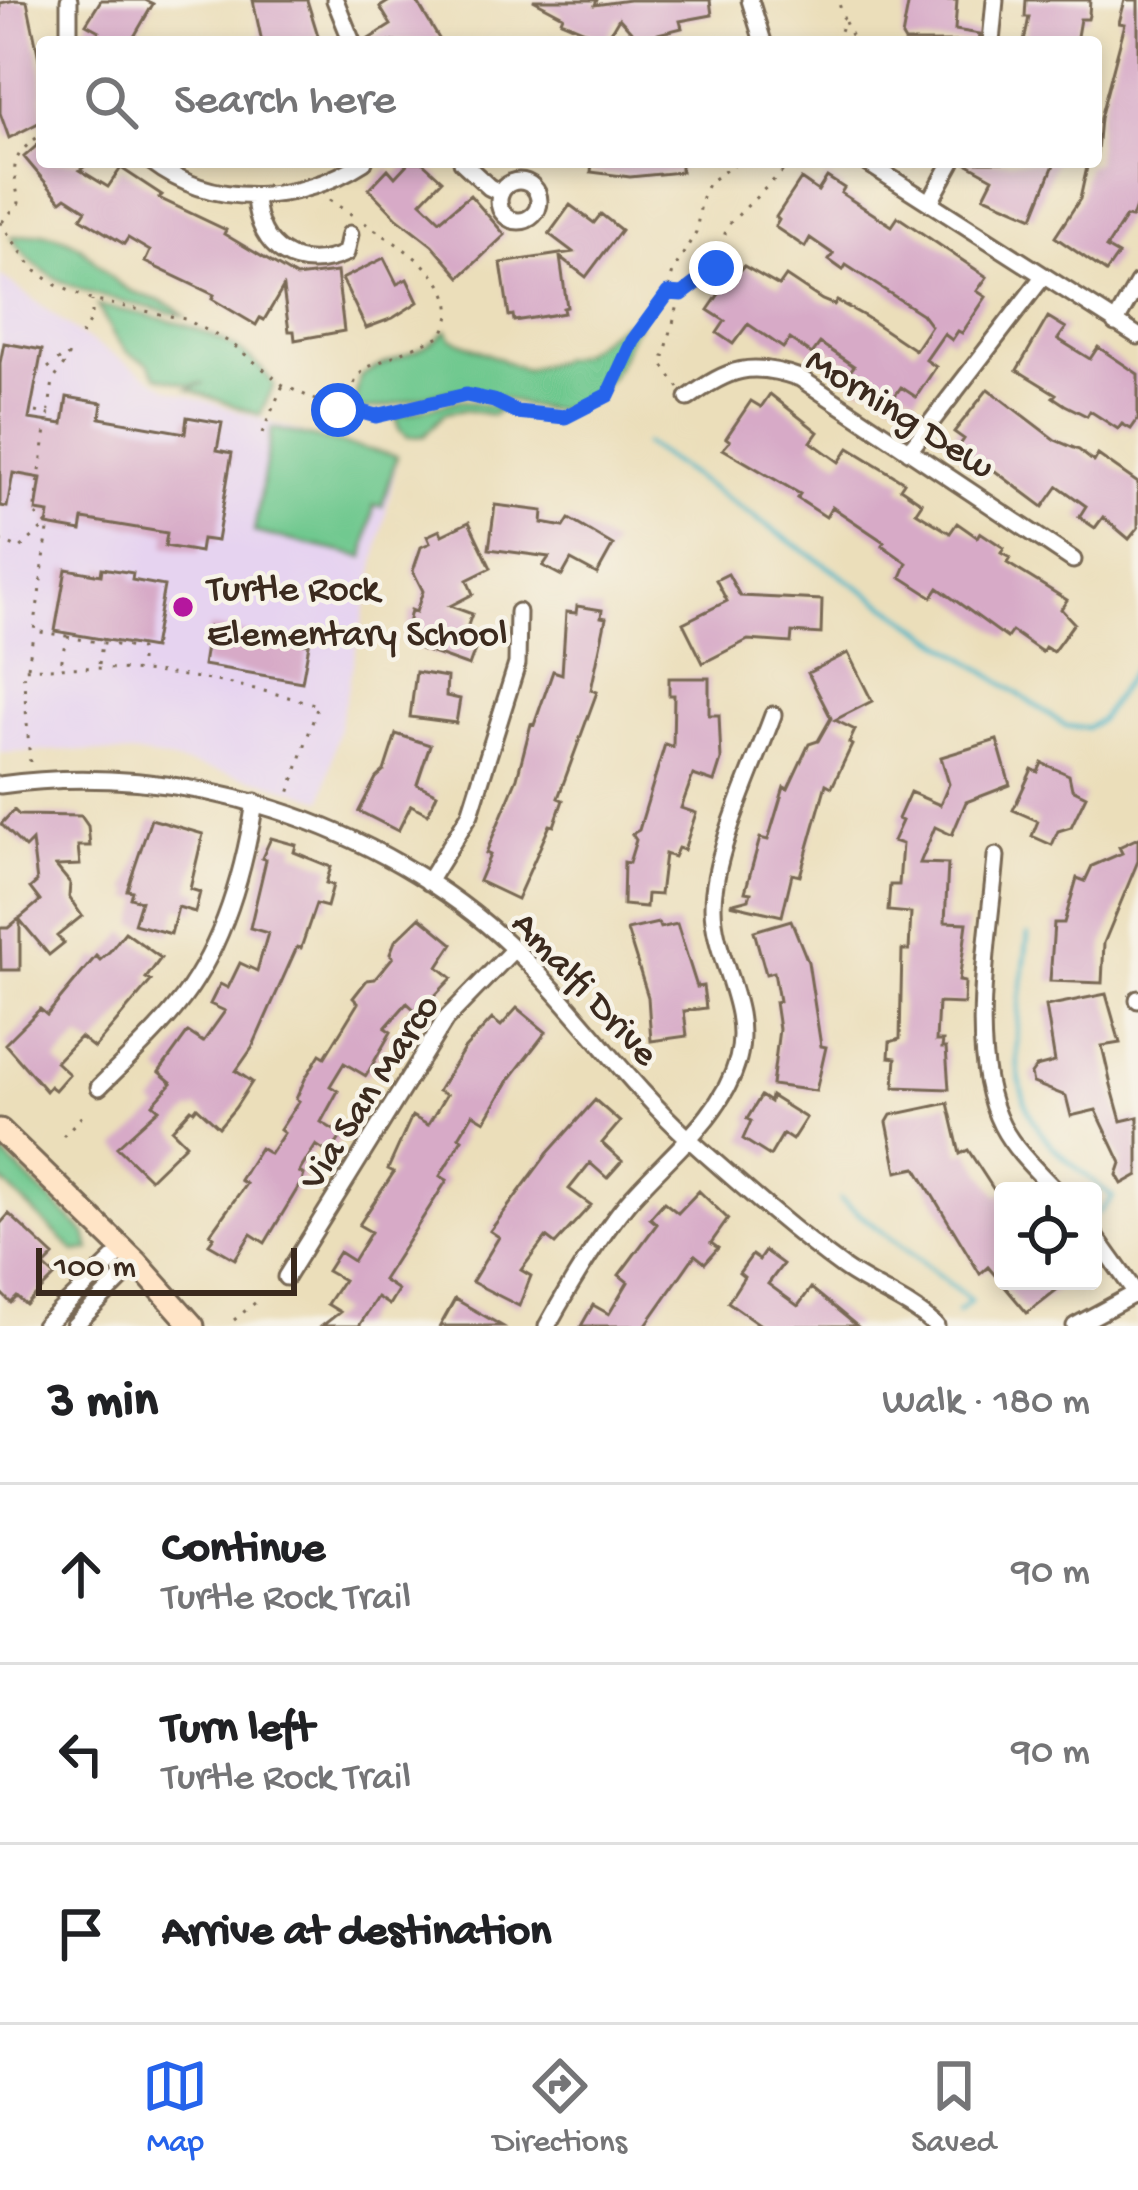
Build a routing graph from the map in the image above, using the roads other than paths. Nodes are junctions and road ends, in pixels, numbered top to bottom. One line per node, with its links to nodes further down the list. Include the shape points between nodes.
1 (69, 0): 5 (street)
2 (335, 0): 6 (street)
3 (750, 0): 7 (street)
4 (995, 0): 8 (street)
5 (69, 36)
6 (350, 36)
7 (761, 36)
8 (992, 36)
9 (163, 168): 15 (street, via 203,189)
10 (352, 168): 15 (street, via 319,185)
11 (468, 168): 14 (street)
12 (876, 168): 16 (street)
13 (949, 168): 16 (street)
14 (501, 193)
15 (255, 198): 17 (street, via 269,244 300,260 346,253)
16 (930, 202): 18 (street)
17 (350, 234)
18 (1042, 278): 20 (street); 23 (street)
19 (1138, 283): 20 (street)
20 (1115, 323): 21 (street)
21 (1138, 336)
22 (688, 398): 23 (street, Morning Dew, via 738,370 783,372)
23 (909, 451): 24 (street, Morning Dew)
24 (1073, 560)
25 (518, 612): 30 (street, via 517,664 470,814)
26 (773, 715): 34 (street, via 717,869 712,908 740,1021 739,1055 728,1085)
27 (0, 785): 28 (street, Amalfi Drive, via 131,780)
28 (255, 802): 30 (street, Amalfi Drive, via 343,836); 32 (street, via 225,918 202,970)
29 (996, 856): 35 (street, via 983,1041 991,1093 1001,1125)
30 (428, 883): 31 (street, Amalfi Drive)
31 (514, 949): 34 (street, Amalfi Drive); 38 (street, Via San Marco, via 445,1019)
32 (98, 1087)
33 (0, 1130): 37 (street)
34 (688, 1137): 43 (street, via 626,1204); 44 (street, Amalfi Drive, via 847,1270)
35 (1047, 1182)
36 (1102, 1245): 39 (street)
37 (130, 1257): 40 (street); 41 (street); 42 (street)
38 (286, 1277)
39 (1137, 1294): 45 (street)
40 (44, 1326)
41 (74, 1326)
42 (193, 1326)
43 (547, 1326)
44 (936, 1326)
45 (1075, 1326)

